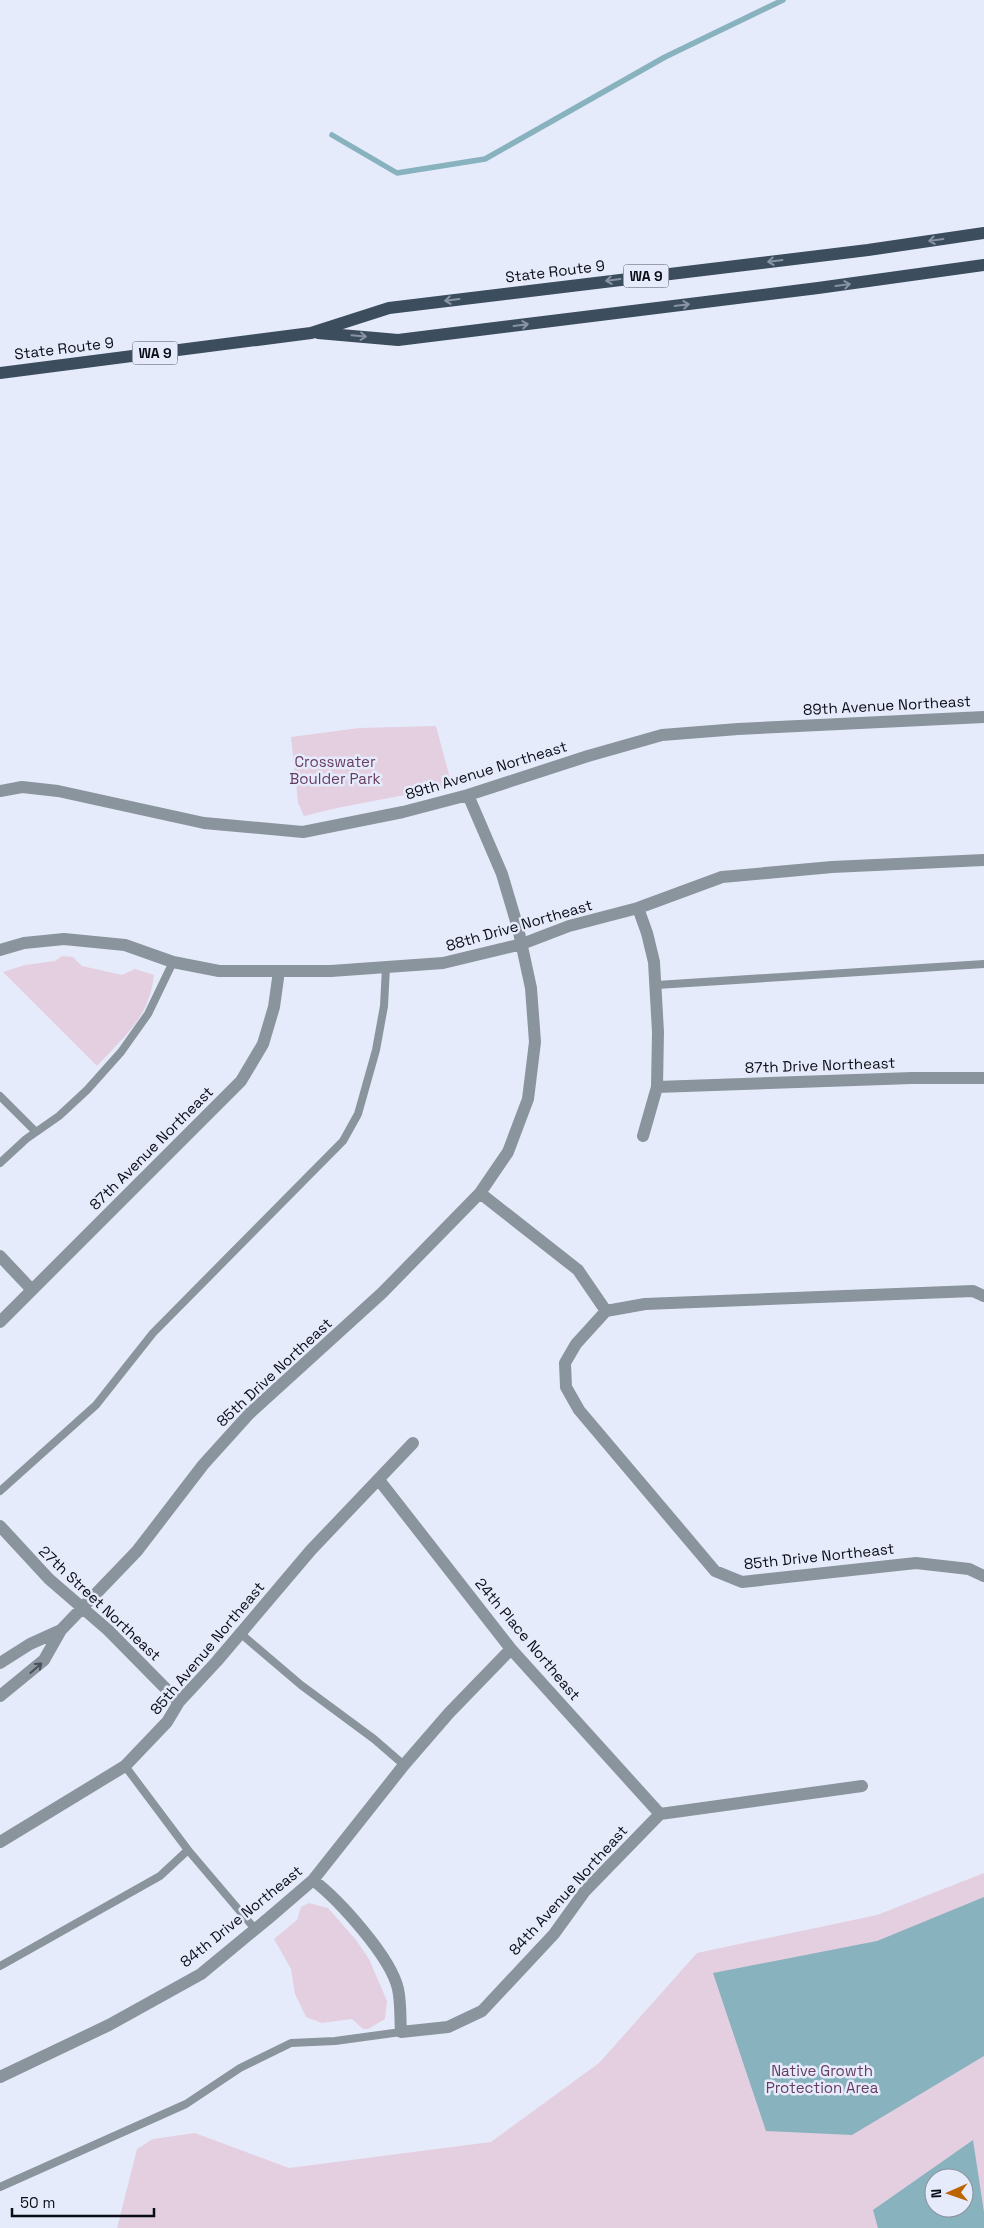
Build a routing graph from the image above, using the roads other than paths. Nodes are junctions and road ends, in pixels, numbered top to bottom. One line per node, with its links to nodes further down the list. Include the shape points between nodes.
1 (984, 233): 3 (main road, State Route 9 / WA 9, one-way to 3, via 389,308)
2 (984, 265): 3 (main road, State Route 9 / WA 9, one-way to 2, via 398,340)
3 (311, 333): 4 (main road, State Route 9 / WA 9)
4 (0, 373)
5 (984, 717): 7 (street, 89th Avenue Northeast, via 662,735)
6 (0, 791): 7 (street, 89th Avenue Northeast, via 22,787 204,823 303,832 404,812)
7 (468, 795): 10 (street, 85th Drive Northeast, via 502,874)
8 (984, 860): 9 (street, 88th Drive Northeast, via 722,877)
9 (638, 908): 10 (street, 88th Drive Northeast, via 568,926); 16 (street, via 647,933)
10 (522, 944): 14 (street, 88th Drive Northeast, via 444,963); 23 (street, 85th Drive Northeast, via 531,988 535,1042 528,1098 508,1152)
11 (0, 950): 12 (street, 88th Drive Northeast, via 24,943 64,939 125,945)
12 (173, 962): 15 (street, 88th Drive Northeast, via 219,971); 20 (lane, via 148,1014 120,1052 73,1103)
13 (984, 964): 16 (lane)
14 (386, 967): 15 (street, 88th Drive Northeast); 31 (lane, via 384,1006 376,1050 358,1114 343,1142 153,1333 96,1405)
15 (278, 971): 25 (street, 87th Avenue Northeast, via 274,1007 263,1044 241,1081)
16 (657, 985): 18 (street)
17 (984, 1078): 18 (street, 87th Drive Northeast)
18 (657, 1087): 21 (street)
19 (0, 1096): 20 (lane)
20 (36, 1132): 22 (lane)
21 (643, 1136)
22 (0, 1163)
23 (480, 1193): 27 (street, via 578,1270); 34 (street, 85th Drive Northeast, via 382,1293 249,1414 203,1465 137,1551)
24 (0, 1256): 25 (street)
25 (32, 1290): 28 (street, 87th Avenue Northeast)
26 (984, 1296): 27 (street, via 973,1291 645,1304)
27 (606, 1311): 33 (street, 85th Drive Northeast, via 576,1344 565,1363 566,1387 578,1410 715,1571 742,1582 916,1563 969,1569)
28 (0, 1322)
29 (413, 1443): 30 (street, 85th Avenue Northeast)
30 (379, 1480): 36 (street, 85th Avenue Northeast, via 311,1550); 37 (street, 24th Place Northeast)
31 (0, 1491)
32 (0, 1526): 34 (street, 27th Street Northeast, via 49,1580)
33 (984, 1576)
34 (82, 1608): 35 (street, 85th Drive Northeast); 40 (street, 27th Street Northeast)
35 (61, 1630): 38 (street, 85th Drive Northeast); 39 (street, 85th Drive Northeast, one-way to 35, via 44,1660)
36 (240, 1633): 40 (street, 85th Avenue Northeast); 41 (lane)
37 (511, 1649): 41 (street, 84th Drive Northeast); 44 (street, 24th Place Northeast)
38 (0, 1663)
39 (0, 1696)
40 (179, 1702): 42 (street, 85th Avenue Northeast, via 167,1722)
41 (404, 1765): 47 (street, 84th Drive Northeast)
42 (125, 1766): 45 (street, 85th Avenue Northeast); 46 (lane)
43 (862, 1786): 44 (street)
44 (660, 1814): 50 (street, 84th Avenue Northeast, via 585,1891 554,1934 482,2011 448,2027)
45 (0, 1842)
46 (188, 1850): 48 (lane); 49 (lane, via 160,1876)
47 (313, 1880): 48 (street, 84th Drive Northeast); 50 (street, via 331,1894 380,1953 398,1988)
48 (255, 1930): 51 (street, 84th Drive Northeast, via 201,1974 109,2025)
49 (0, 1966)
50 (401, 2032): 52 (lane, via 291,2043 240,2068 186,2104)
51 (0, 2077)
52 (0, 2187)

